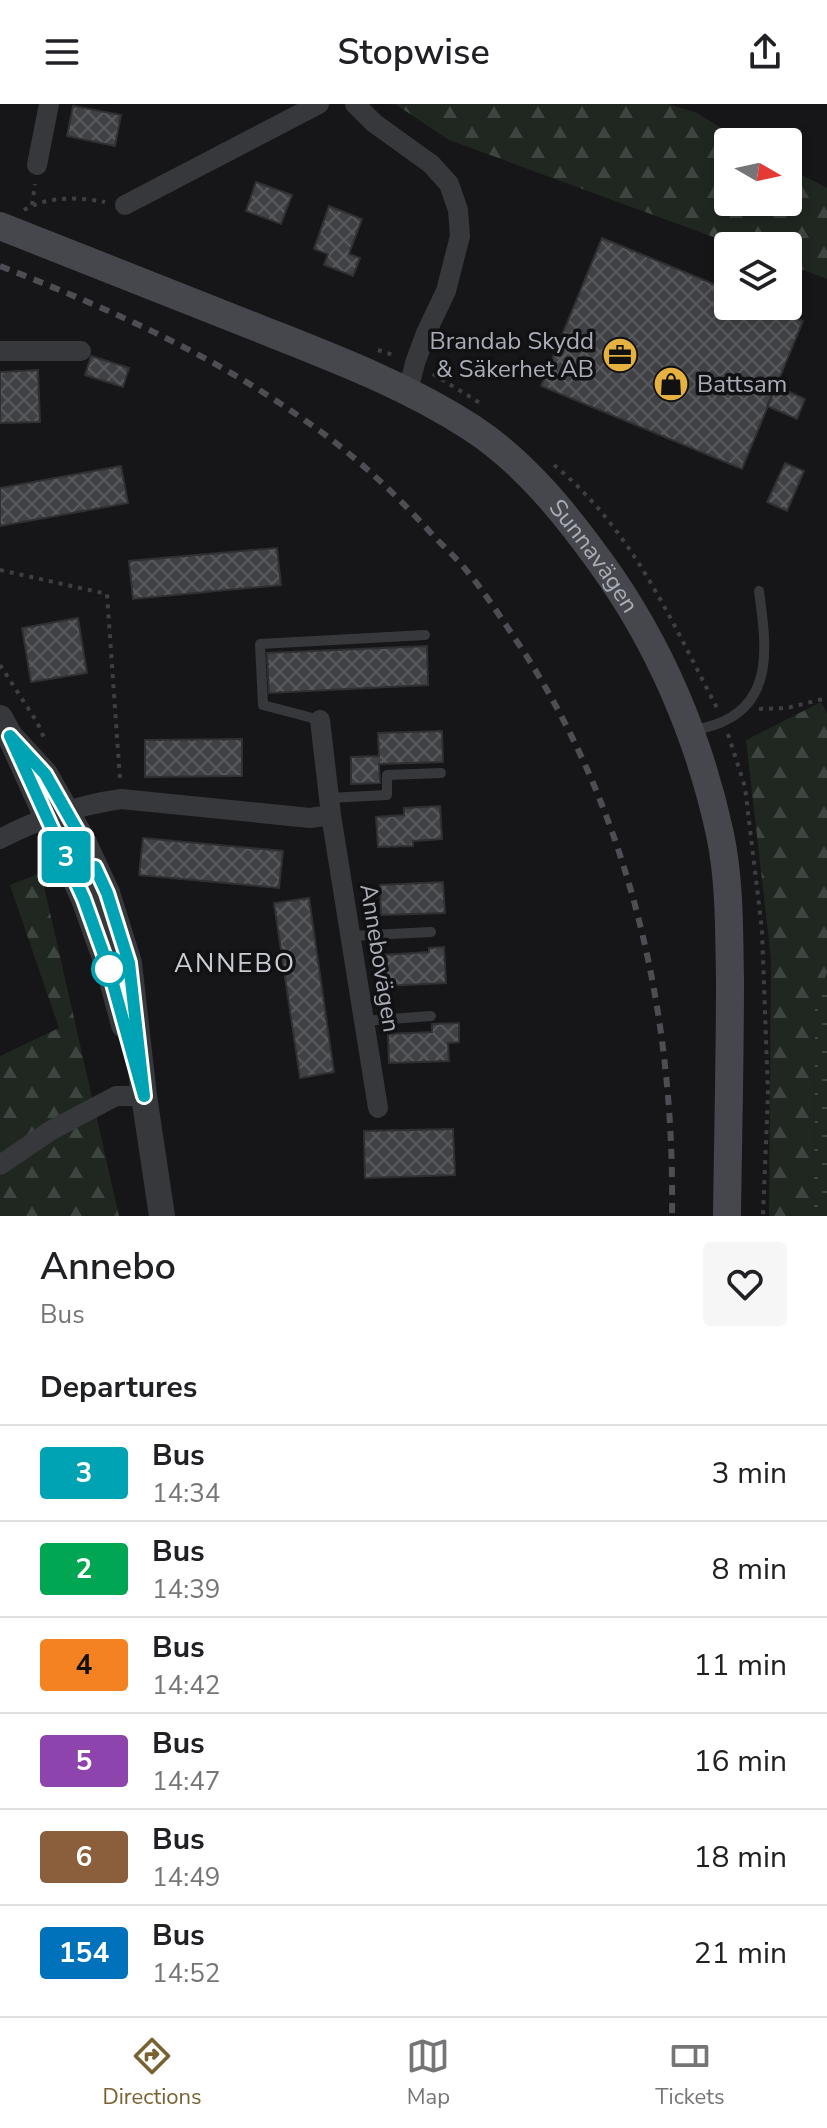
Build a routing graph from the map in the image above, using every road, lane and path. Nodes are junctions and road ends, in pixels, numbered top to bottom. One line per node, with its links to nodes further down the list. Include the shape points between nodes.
1 (49, 104): 4 (street)
2 (319, 104): 5 (street)
3 (355, 104): 11 (street, via 431,164 449,184 458,210 460,236 446,291)
4 (37, 165)
5 (125, 205): 6 (path, via 84,198 44,202 22,211)
6 (36, 217)
7 (0, 226): 11 (main road, Sunnavägen, via 311,349)
8 (367, 346): 11 (path)
9 (0, 351): 10 (street)
10 (81, 351)
11 (411, 377): 12 (path, via 471,396); 22 (main road, Sunnavägen, via 528,474 576,528 653,646)
12 (483, 406)
13 (554, 465): 20 (path, via 622,536)
14 (0, 570): 24 (path, via 107,594)
15 (759, 591): 18 (lane, via 764,634 759,688)
16 (425, 635): 19 (lane, via 260,644 263,705)
17 (827, 698): 18 (path, via 787,708)
18 (740, 710): 20 (lane)
19 (320, 720): 25 (street, Annebovägen)
20 (724, 721): 22 (lane); 37 (path, via 745,787 762,930 768,1094)
21 (5, 727): 26 (street, via 45,774)
22 (690, 732): 36 (main road, Sunnavägen, via 720,837 729,907)
23 (441, 773): 25 (lane, via 387,775 387,795)
24 (121, 799): 25 (street, via 310,818); 26 (street)
25 (330, 806): 29 (street, Annebovägen)
26 (58, 814): 27 (street); 32 (street, via 107,893 129,963)
27 (0, 839)
28 (431, 932): 29 (lane)
29 (350, 936): 31 (street, Annebovägen)
30 (431, 1016): 31 (lane)
31 (364, 1021): 33 (street, Annebovägen)
32 (144, 1096): 34 (street, via 116,1096); 35 (street)
33 (378, 1108)
34 (0, 1165)
35 (162, 1216)
36 (727, 1216)
37 (763, 1216)

